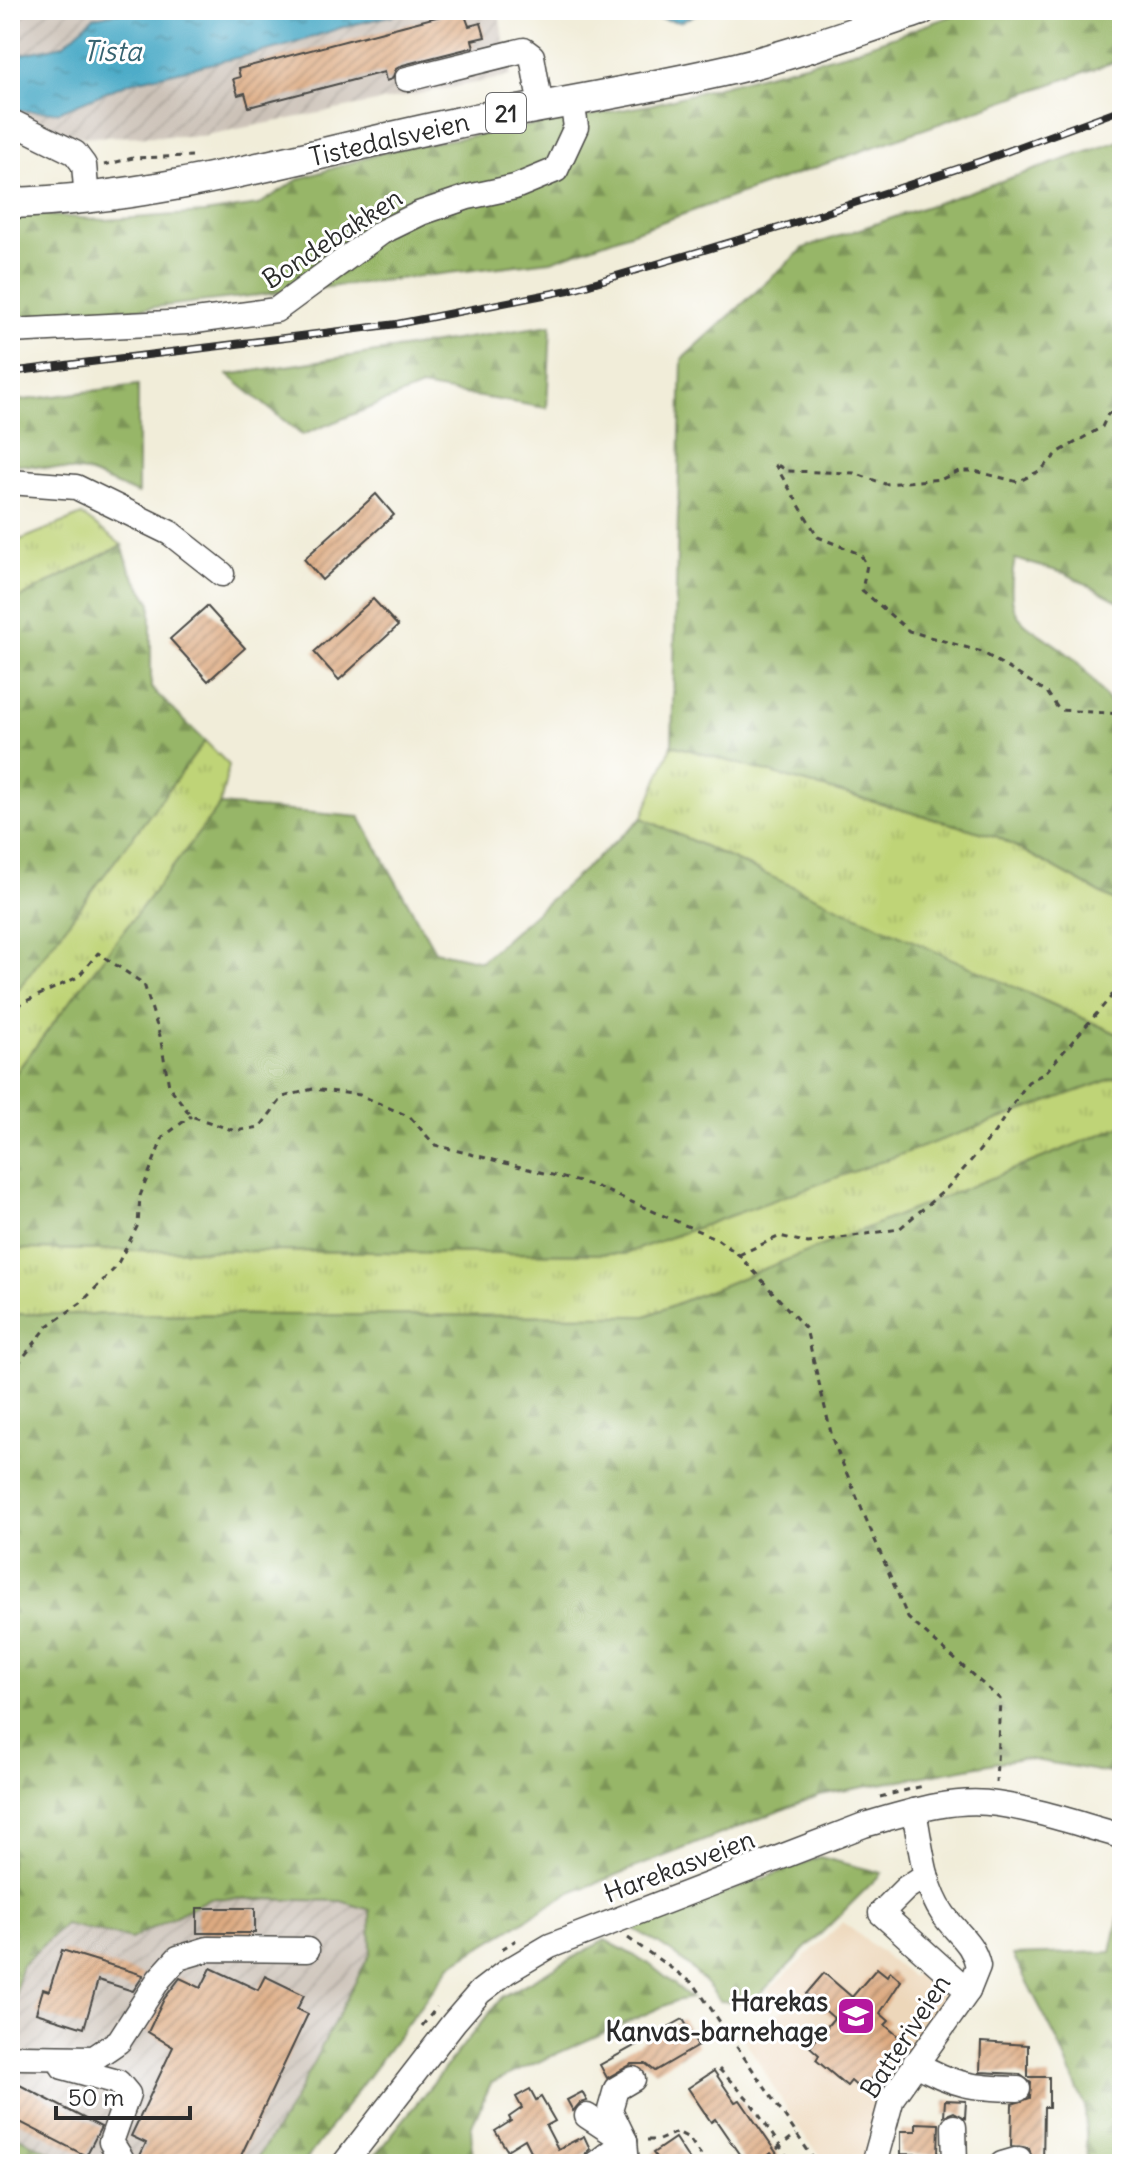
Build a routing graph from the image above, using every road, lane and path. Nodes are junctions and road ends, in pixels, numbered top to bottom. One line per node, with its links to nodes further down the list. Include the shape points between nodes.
1 (921, 10): 3 (main road, Tistedalsveien / 21, via 740,67)
2 (407, 79): 4 (street, via 524,50 532,56)
3 (572, 101): 4 (main road, Tistedalsveien / 21); 8 (street, Bondebakken, via 576,127 556,170 395,226 276,310 188,322)
4 (541, 107): 6 (main road, Tistedalsveien / 21, via 209,179)
5 (10, 121): 6 (street, via 54,140 81,160)
6 (87, 199): 7 (main road, 21)
7 (10, 203)
8 (10, 331)
9 (1122, 407): 12 (path, via 1108,414 1102,427 1018,482 959,471 942,479 885,484 854,473 788,471 774,463 818,537 860,554 867,565 862,590 889,617 909,631 982,652 1047,692 1059,710)
10 (10, 482): 11 (street, via 76,487 170,533)
11 (222, 574)
12 (1122, 714)
13 (1122, 975): 16 (path, via 1111,997 1045,1073 1028,1082 969,1163 899,1229 808,1243 780,1236)
14 (10, 1017): 15 (path, via 22,1003 78,977 98,953 144,984 169,1086)
15 (191, 1116): 16 (path, via 235,1131 260,1127 283,1097 313,1089 360,1095 410,1117 435,1145 595,1186 717,1239); 17 (path, via 163,1137 140,1196 138,1225 116,1267 82,1302 48,1326)
16 (739, 1255): 18 (path, via 806,1329 833,1441 908,1618 1000,1699)
17 (10, 1374)
18 (996, 1783)
19 (914, 1811): 20 (street, Harekasveien, via 996,1803); 21 (street, Batteriveien); 22 (street, Harekasveien)
20 (1122, 1836)
21 (926, 1875): 24 (street, Batteriveien, via 943,1914 976,1954 978,1966); 24 (street, via 881,1913)
22 (611, 1921): 32 (path, via 694,1984); 36 (street, Harekasveien, via 550,1946 480,1992)
23 (307, 1950): 25 (street, via 208,1949 178,1958 119,2041 94,2058)
24 (968, 1991): 26 (street, Batteriveien)
25 (16, 2056): 35 (street, via 118,2082 128,2094 111,2142)
26 (915, 2063): 29 (street, via 970,2088); 42 (street, Batteriveien, via 892,2098)
27 (719, 2069): 33 (path, via 749,2100)
28 (633, 2079): 34 (street, via 616,2089 610,2110)
29 (1018, 2089)
30 (587, 2116): 34 (street)
31 (954, 2127): 43 (street)
32 (796, 2134): 33 (path); 41 (path)
33 (781, 2148): 39 (path); 40 (path)
34 (626, 2152): 37 (street); 38 (path, via 677,2132 689,2138)
35 (121, 2158)
36 (344, 2164)
37 (595, 2164)
38 (707, 2164)
39 (758, 2164)
40 (792, 2164)
41 (817, 2164)
42 (874, 2164)
43 (955, 2164)

